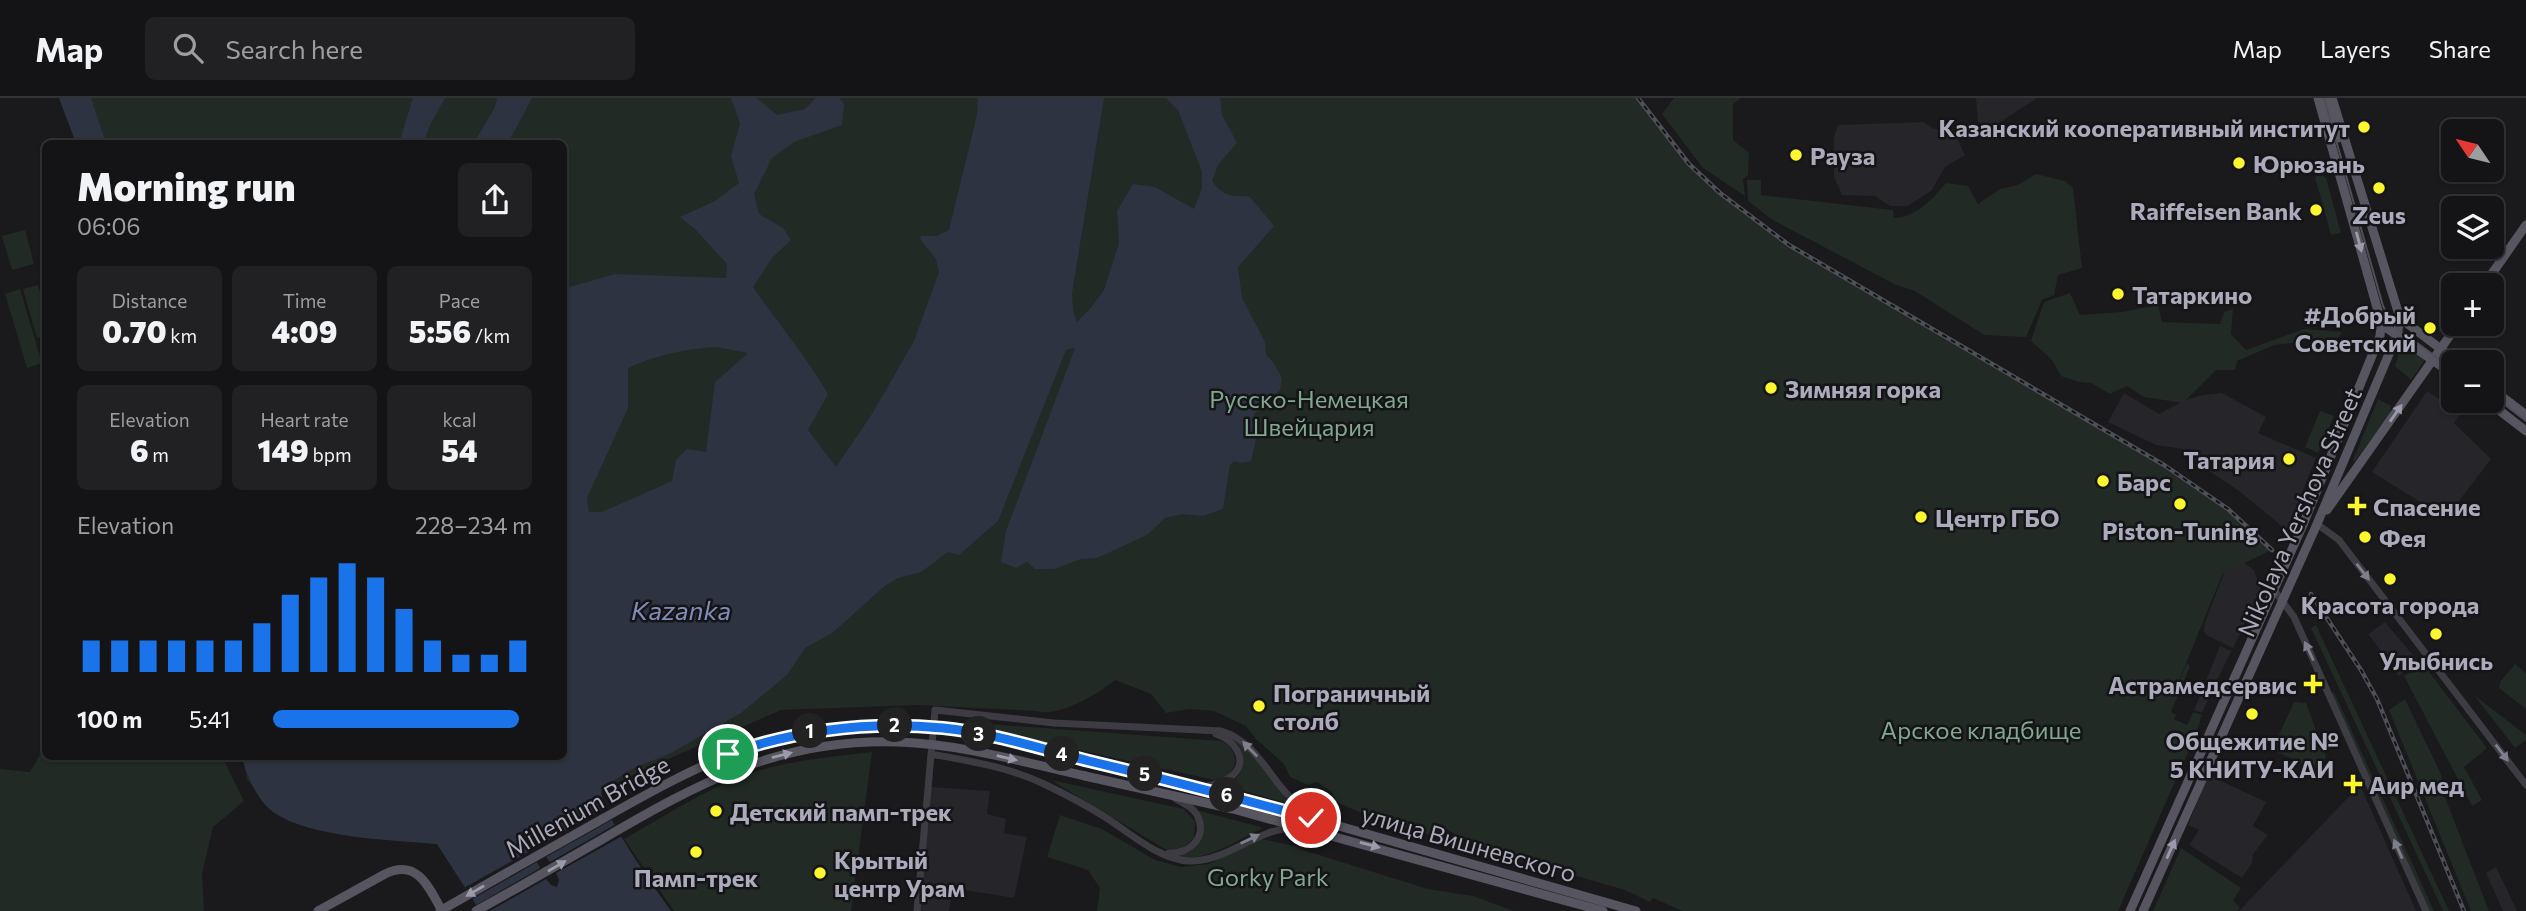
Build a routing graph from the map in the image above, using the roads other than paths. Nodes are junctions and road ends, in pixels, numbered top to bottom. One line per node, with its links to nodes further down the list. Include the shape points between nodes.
1 (2318, 98): 3 (main road, Nikolaya Yershova Street)
2 (2327, 100): 3 (main road); 6 (main road, Nikolaya Yershova Street)
3 (2334, 153): 7 (main road, Nikolaya Yershova Street, one-way to 7)
4 (2526, 225): 5 (main road)
5 (2492, 273)
6 (2400, 318): 7 (main road); 8 (main road, Nikolaya Yershova Street); 10 (main road)
7 (2381, 324): 8 (main road); 18 (main road, Nikolaya Yershova Street, via 2370,365)
8 (2397, 335): 11 (main road); 17 (main road, Nikolaya Yershova Street)
9 (2450, 336): 10 (main road)
10 (2441, 349): 11 (main road)
11 (2434, 360): 12 (main road); 17 (main road, one-way to 11)
12 (2441, 365)
13 (2504, 398): 15 (main road)
14 (2503, 413): 16 (main road)
15 (2526, 415)
16 (2526, 431)
17 (2318, 521): 19 (main road, Nikolaya Yershova Street); 24 (street, one-way to 24, via 2339,540)
18 (2274, 590): 19 (street); 36 (main road, Nikolaya Yershova Street)
19 (2282, 600): 37 (main road, Nikolaya Yershova Street, one-way to 19); 38 (street, one-way to 19, via 2294,617)
20 (1199, 730): 21 (street, via 1054,723 935,710); 25 (street, via 1227,739 1240,758 1231,776); 27 (street, one-way to 20, via 1240,739 1221,731)
21 (931, 754): 29 (street, via 1042,783); 33 (street)
22 (1088, 760): 25 (main road, улица Вишневского); 31 (main road, Millenium Bridge, one-way to 31, bridge, via 945,729 876,725 785,736 674,778)
23 (1085, 776): 26 (main road, улица Вишневского); 32 (main road, Millenium Bridge, one-way to 23, bridge, via 699,784 739,767 813,748 872,742 934,745)
24 (2526, 785)
25 (1201, 788): 27 (main road, улица Вишневского)
26 (1166, 793): 28 (main road, улица Вишневского); 29 (street, via 1194,811 1200,829 1188,850)
27 (1311, 818): 35 (main road, улица Вишневского)
28 (1307, 829): 29 (street, one-way to 28, via 1189,861 1204,859 1270,831); 34 (main road, улица Вишневского, one-way to 34)
29 (1163, 853)
30 (318, 911): 31 (main road, via 393,870 404,869 423,880)
31 (441, 911)
32 (476, 911)
33 (916, 911)
34 (1603, 911)
35 (1636, 911)
36 (2130, 911)
37 (2143, 911)
38 (2426, 911)

